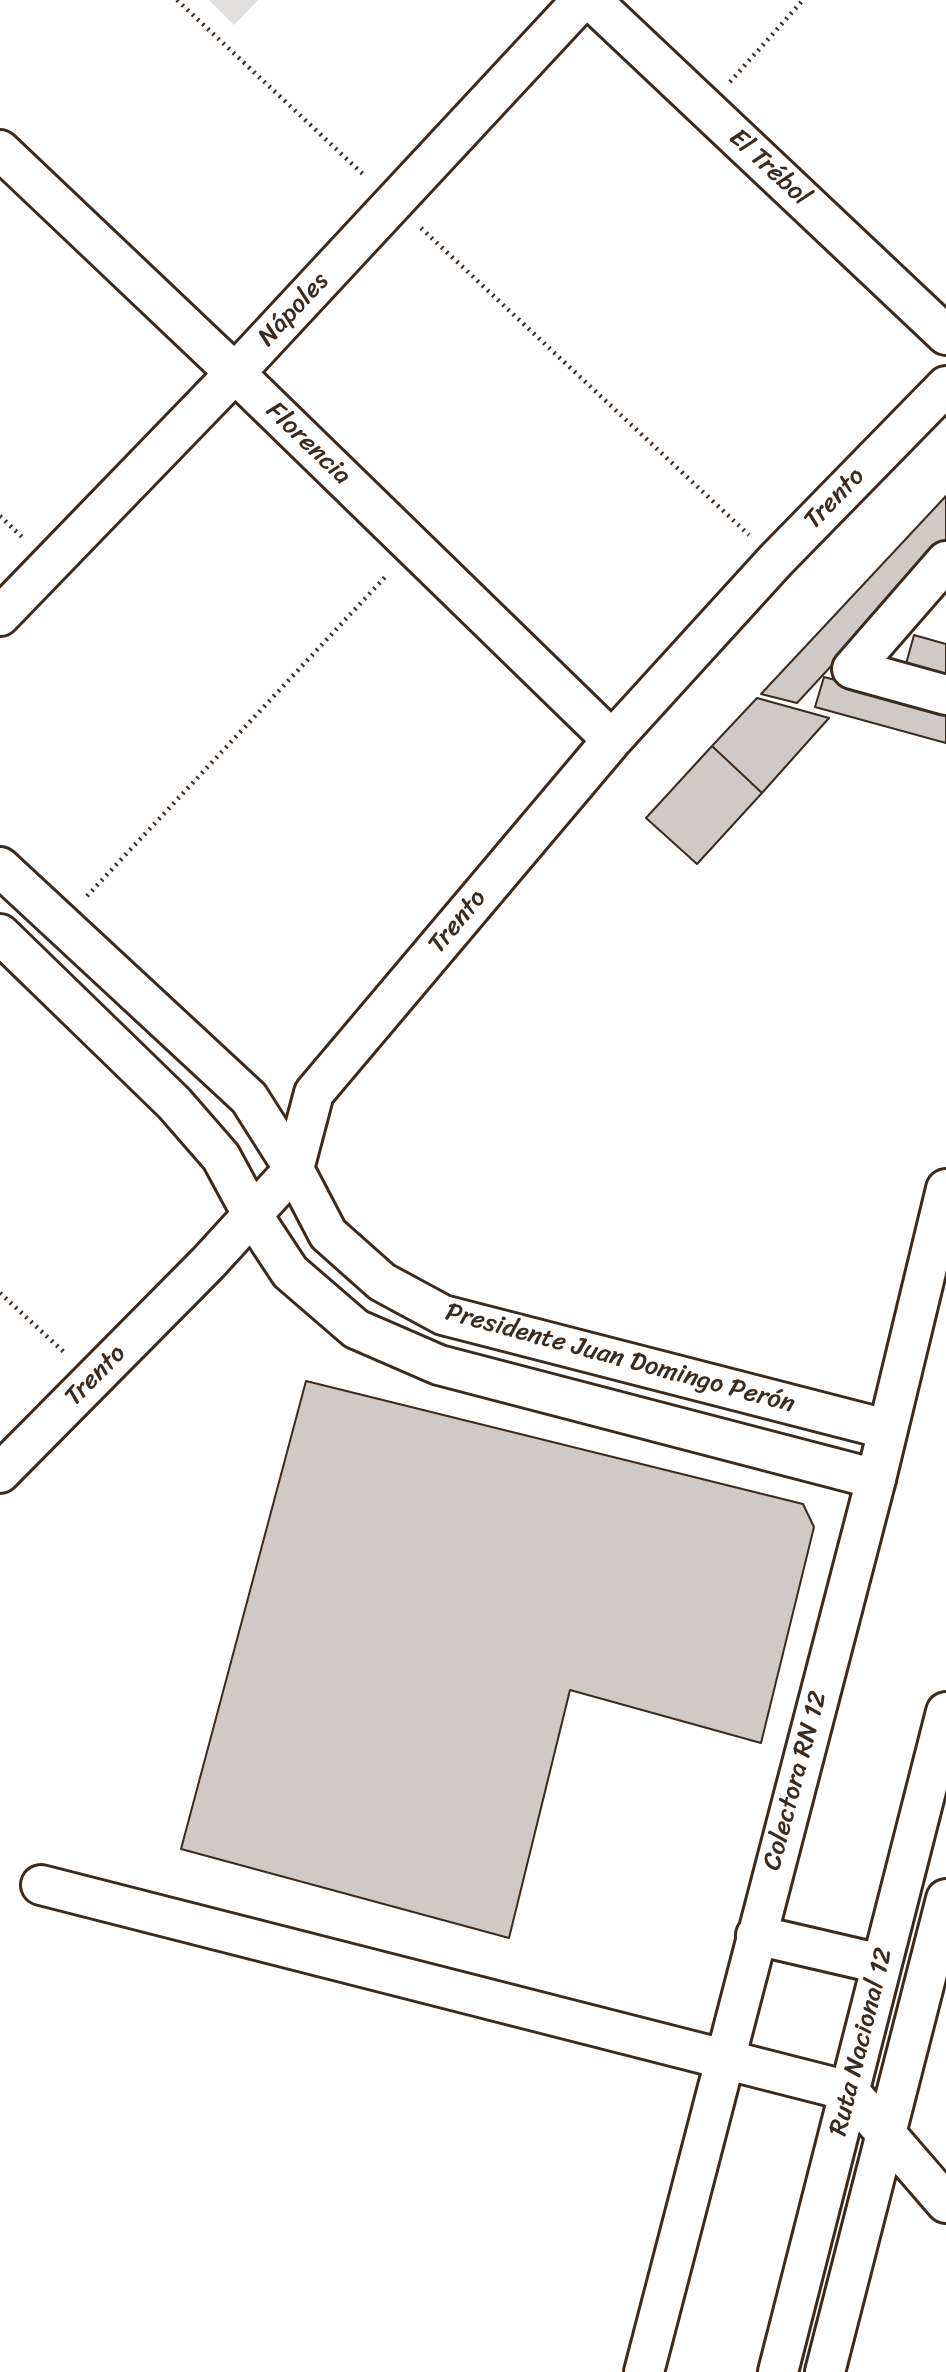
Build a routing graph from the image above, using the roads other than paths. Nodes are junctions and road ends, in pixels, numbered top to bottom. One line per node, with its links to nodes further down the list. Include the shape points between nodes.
1 (582, 0): 5 (main road, Nápoles)
2 (591, 0): 4 (main road, El Trébol)
3 (0, 150): 5 (main road, Florencia)
4 (946, 335)
5 (235, 373): 8 (main road, Nápoles); 10 (main road, Florencia)
6 (945, 388): 10 (main road, Trento, via 776,560)
7 (946, 561): 9 (main road, via 852,669)
8 (0, 616)
9 (946, 695)
10 (611, 740): 13 (main road, Trento, via 314,1093)
11 (0, 867): 13 (main road, Presidente Juan Domingo Perón, via 249,1098)
12 (0, 934): 15 (main road, Presidente Juan Domingo Perón, via 174,1103 221,1157)
13 (294, 1169): 15 (main road, Trento); 16 (main road, Presidente Juan Domingo Perón, via 328,1234 382,1282 443,1315)
14 (946, 1189): 16 (main road, Colectora RN 12)
15 (253, 1216): 17 (main road, Trento); 18 (main road, Presidente Juan Domingo Perón, via 290,1272 356,1328 439,1365)
16 (886, 1429): 18 (main road, Colectora RN 12)
17 (0, 1473)
18 (876, 1479): 22 (main road, Colectora RN 12)
19 (946, 1712): 23 (main road, Ruta Nacional 12)
20 (41, 1885): 24 (main road)
21 (946, 1899): 29 (main road)
22 (756, 1935): 23 (main road); 24 (main road, Colectora RN 12)
23 (881, 1964): 25 (main road, Ruta Nacional 12)
24 (724, 2058): 25 (main road); 27 (main road, Colectora RN 12)
25 (849, 2091): 26 (main road); 28 (main road, Ruta Nacional 12)
26 (946, 2203)
27 (644, 2372)
28 (778, 2372)
29 (825, 2372)

